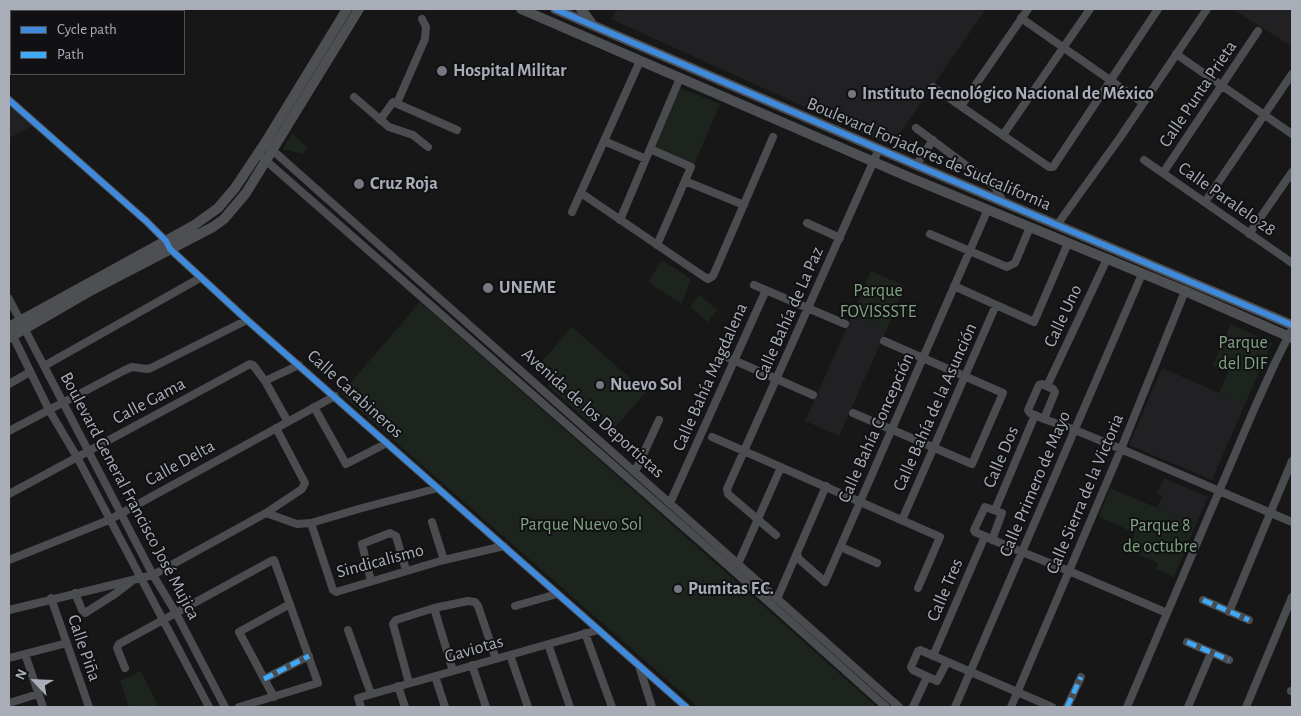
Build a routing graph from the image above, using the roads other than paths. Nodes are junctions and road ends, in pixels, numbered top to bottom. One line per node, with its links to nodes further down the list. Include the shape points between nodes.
1 (347, 9): 12 (main road)
2 (359, 9): 15 (main road)
3 (520, 9): 19 (main road, Boulevard Forjadores de Sudcalifornia)
4 (555, 9): 13 (main road, Boulevard Forjadores de Sudcalifornia)
5 (581, 9): 13 (main road)
6 (1028, 9): 10 (street)
7 (1090, 9): 16 (street)
8 (1158, 9): 23 (street)
9 (1207, 9): 18 (street)
10 (1021, 18): 16 (street); 30 (street)
11 (422, 19): 28 (street, via 426,26 425,39)
12 (339, 21): 15 (main road, via 343,26); 40 (main road)
13 (593, 25): 17 (main road, Boulevard Forjadores de Sudcalifornia)
14 (1258, 31): 24 (street, Calle Punta Prieta)
15 (341, 37): 43 (main road)
16 (1063, 48): 23 (street); 36 (street)
17 (658, 54): 20 (main road); 42 (main road, Boulevard Forjadores de Sudcalifornia)
18 (1176, 54): 24 (street); 29 (street)
19 (640, 61): 20 (main road, Boulevard Forjadores de Sudcalifornia); 39 (street)
20 (653, 66): 22 (main road, Boulevard Forjadores de Sudcalifornia)
21 (1292, 74): 31 (street)
22 (680, 78): 44 (street); 49 (main road, Boulevard Forjadores de Sudcalifornia)
23 (1111, 81): 29 (street); 36 (street, via 1053,167)
24 (1222, 86): 31 (street); 52 (street, Calle Punta Prieta)
25 (933, 87): 30 (street)
26 (354, 97): 32 (street)
27 (9, 100): 73 (street, Calle Carabineros, via 146,221)
28 (397, 103): 32 (street, via 393,102); 34 (street)
29 (1143, 104): 65 (street)
30 (961, 106): 36 (street)
31 (1265, 115): 35 (street); 57 (street)
32 (380, 120): 41 (street, via 389,127 413,135)
33 (916, 128): 38 (street)
34 (456, 130)
35 (1292, 134)
36 (1003, 135)
37 (773, 137): 58 (street)
38 (933, 140): 50 (street); 56 (street, via 995,187)
39 (604, 141): 46 (street); 54 (street)
40 (265, 143): 43 (street, Avenida de los Deportistas); 45 (main road)
41 (428, 147)
42 (879, 149): 49 (street, Calle Bahía de La Paz); 50 (main road, Boulevard Forjadores de Sudcalifornia)
43 (274, 150): 48 (main road); 55 (street, Avenida de los Deportistas)
44 (650, 150): 46 (street); 53 (street, via 691,167)
45 (258, 154): 48 (street, Avenida de los Deportistas); 73 (main road, via 218,208)
46 (646, 159): 63 (street)
47 (1144, 160): 52 (street, Calle Paralelo 28)
48 (266, 161): 59 (street, Avenida de los Deportistas); 73 (main road, via 246,194 224,219 213,227)
49 (874, 161): 60 (main road, Boulevard Forjadores de Sudcalifornia); 70 (street, Calle Bahía de La Paz)
50 (916, 165): 56 (main road, Boulevard Forjadores de Sudcalifornia)
51 (1292, 172): 69 (street)
52 (1163, 173): 57 (street, Calle Paralelo 28)
53 (685, 181): 58 (street); 74 (street)
54 (581, 194): 61 (street); 63 (street)
55 (328, 198): 59 (street); 62 (street, Avenida de los Deportistas)
56 (1003, 202): 65 (main road, Boulevard Forjadores de Sudcalifornia)
57 (1205, 202): 69 (street, Calle Paralelo 28)
58 (744, 205): 74 (street, via 713,276 708,279)
59 (319, 208): 67 (street, Avenida de los Deportistas)
60 (988, 209): 66 (main road, Boulevard Forjadores de Sudcalifornia); 75 (street, Calle Bahía Concepción)
61 (572, 212)
62 (350, 218): 67 (street); 72 (street, Avenida de los Deportistas)
63 (620, 220): 74 (street)
64 (807, 223): 70 (street)
65 (1057, 225): 95 (main road, Boulevard Forjadores de Sudcalifornia)
66 (1030, 227): 71 (main road, Boulevard Forjadores de Sudcalifornia); 75 (street, via 1015,263 1007,267)
67 (342, 228): 76 (street, Avenida de los Deportistas)
68 (930, 234): 75 (street)
69 (1249, 234): 79 (street, Calle Paralelo 28)
70 (840, 238): 91 (street, Calle Bahía de La Paz)
71 (1068, 243): 77 (main road, Boulevard Forjadores de Sudcalifornia); 90 (street, via 1034,322)
72 (379, 244): 76 (street); 78 (street, Avenida de los Deportistas)
73 (168, 245): 82 (street, Calle Carabineros); 94 (main road, via 92,290)
74 (657, 245)
75 (970, 250): 85 (street, Calle Bahía Concepción)
76 (370, 253): 80 (street, Avenida de los Deportistas)
77 (1107, 259): 81 (main road, Boulevard Forjadores de Sudcalifornia); 111 (street, Calle Uno)
78 (399, 262): 80 (street); 84 (street, Avenida de los Deportistas)
79 (1292, 263)
80 (390, 270): 88 (street, Avenida de los Deportistas)
81 (1142, 274): 87 (main road, Boulevard Forjadores de Sudcalifornia); 124 (street, Calle Primero de Mayo)
82 (200, 278): 92 (street, Calle Carabineros); 103 (street)
83 (754, 285): 86 (street)
84 (426, 286): 88 (street); 104 (street, Avenida de los Deportistas)
85 (954, 286): 90 (street); 100 (street, Calle Bahía Concepción)
86 (766, 290): 91 (street); 101 (street, Calle Bahía Magdalena)
87 (1185, 291): 97 (main road, Boulevard Forjadores de Sudcalifornia); 130 (street, Calle Sierra de la Victoria)
88 (418, 295): 106 (street, Avenida de los Deportistas)
89 (9, 299): 94 (street, Boulevard General Francisco José Mujica)
90 (996, 306): 107 (street, Calle Bahía de la Asunción)
91 (808, 308): 93 (street); 108 (street, Calle Bahía de La Paz)
92 (247, 320): 102 (street, Calle Carabineros); 114 (street, via 152,368 132,367)
93 (845, 324)
94 (23, 325): 96 (main road); 103 (street, Boulevard General Francisco José Mujica)
95 (1292, 325)
96 (10, 332): 105 (street, Boulevard General Francisco José Mujica)
97 (1291, 334): 140 (street, via 1254,407)
98 (884, 341): 100 (street)
99 (722, 355): 101 (street)
100 (923, 358): 107 (street); 123 (street, Calle Bahía Concepción)
101 (734, 360): 108 (street); 143 (street, Calle Bahía Magdalena)
102 (299, 365): 109 (street); 113 (street, Calle Carabineros)
103 (44, 366): 114 (street, Boulevard General Francisco José Mujica)
104 (517, 366): 106 (street); 128 (street, Avenida de los Deportistas)
105 (30, 372): 110 (street); 116 (street, Boulevard General Francisco José Mujica)
106 (509, 376): 133 (street, Avenida de los Deportistas)
107 (965, 376): 129 (street, Calle Bahía de la Asunción); 129 (street, via 1003,393 972,464)
108 (777, 379): 112 (street); 132 (street, Calle Bahía de La Paz)
109 (265, 382): 121 (street); 131 (street, Calle Gama, via 250,364)
110 (9, 384)
111 (1047, 386): 118 (street, via 1039,385 1028,410); 119 (street, via 1055,392)
112 (813, 395)
113 (335, 396): 115 (street, Calle Delta); 127 (street, Calle Carabineros)
114 (62, 403): 116 (street); 131 (street, Boulevard General Francisco José Mujica)
115 (314, 407): 121 (street, Calle Delta); 127 (street, via 346,464)
116 (49, 410): 125 (street); 134 (street, Boulevard General Francisco José Mujica)
117 (853, 413): 123 (street)
118 (1035, 415): 119 (street); 144 (street, Calle Dos)
119 (1044, 419): 124 (street)
120 (659, 420): 137 (street)
121 (288, 422): 122 (street, Calle Delta)
122 (276, 428): 145 (street, Calle Delta); 146 (street, via 305,483)
123 (892, 430): 129 (street); 142 (street, Calle Bahía Concepción)
124 (1075, 430): 130 (street); 158 (street, Calle Primero de Mayo)
125 (9, 431)
126 (712, 436): 132 (street)
127 (387, 443): 139 (street, Calle Carabineros)
128 (604, 444): 133 (street); 137 (street, Avenida de los Deportistas)
129 (933, 448): 150 (street, Calle Bahía de la Asunción)
130 (1121, 449): 140 (street); 165 (street, Calle Sierra de la Victoria)
131 (89, 451): 134 (street, Calle Gama); 145 (street, Boulevard General Francisco José Mujica)
132 (745, 451): 136 (street); 148 (street, Calle Bahía de La Paz, via 727,491)
133 (598, 452): 184 (street, Avenida de los Deportistas)
134 (77, 457): 141 (street, Calle Gama); 149 (street, Boulevard General Francisco José Mujica)
135 (1292, 461): 147 (street)
136 (781, 467): 138 (street); 148 (street)
137 (635, 472): 143 (street, Avenida de los Deportistas)
138 (826, 486): 142 (street); 159 (street)
139 (438, 488): 153 (street); 156 (street, Calle Carabineros)
140 (1220, 492): 147 (street); 183 (street)
141 (9, 494)
142 (860, 502): 150 (street); 157 (street, Calle Bahía Concepción)
143 (670, 503): 163 (street, Avenida de los Deportistas)
144 (995, 510): 155 (street, Calle Tres, via 1002,515); 155 (street, via 985,506 974,530)
145 (122, 512): 149 (street, Calle Delta); 166 (street, Boulevard General Francisco José Mujica)
146 (266, 513): 153 (street, via 297,524); 166 (street)
147 (1271, 513): 152 (street); 181 (street)
148 (758, 519): 154 (street); 163 (street)
149 (109, 520): 160 (street, Calle Delta); 167 (street, Boulevard General Francisco José Mujica)
150 (902, 520): 169 (street, via 940,537)
151 (432, 522): 161 (street)
152 (1292, 522)
153 (311, 523): 168 (street, Sindicalismo, via 334,591)
154 (776, 536)
155 (989, 538): 158 (street); 197 (street, Calle Tres)
156 (504, 546): 161 (street, Sindicalismo); 171 (street, Calle Carabineros)
157 (841, 547): 159 (street, Calle Bahía Concepción, via 825,582); 162 (street)
158 (1022, 552): 165 (street); 206 (street, Calle Primero de Mayo)
159 (797, 554): 174 (street)
160 (9, 560)
161 (444, 560): 164 (street, Sindicalismo)
162 (877, 563)
163 (738, 564): 174 (street, Avenida de los Deportistas)
164 (406, 570): 168 (street, Sindicalismo); 168 (street, via 396,536 390,533 362,544)
165 (1069, 571): 183 (street); 213 (street, Calle Sierra de la Victoria)
166 (153, 575): 167 (street); 182 (street, Boulevard General Francisco José Mujica)
167 (138, 579): 170 (street); 170 (street, via 87,612 82,610); 185 (street, Boulevard General Francisco José Mujica)
168 (370, 580)
169 (918, 588)
170 (75, 593): 173 (street)
171 (558, 594): 177 (street); 188 (street, Calle Carabineros)
172 (1292, 597): 241 (street)
173 (51, 598): 179 (street); 190 (street, Calle Piña)
174 (777, 599): 180 (street, Avenida de los Deportistas)
175 (1203, 600): 181 (street)
176 (290, 604): 182 (street, via 274,560); 196 (street); 210 (street, via 239,632)
177 (515, 606)
178 (434, 608): 199 (street, via 475,602); 205 (street); 211 (street, via 396,620 393,624)
179 (9, 610)
180 (791, 611): 184 (street); 233 (street, Avenida de los Deportistas)
181 (1229, 612): 186 (street)
182 (176, 613): 185 (street); 221 (street, Boulevard General Francisco José Mujica)
183 (1167, 613): 239 (street)
184 (785, 617): 232 (street, Avenida de los Deportistas)
185 (163, 620): 204 (street, via 119,644 117,648); 220 (street, Boulevard General Francisco José Mujica)
186 (1249, 620)
187 (348, 630): 215 (street)
188 (598, 630): 189 (street, Gaviotas); 202 (street, Calle Carabineros)
189 (585, 633): 192 (street, Gaviotas); 229 (street)
190 (67, 642): 194 (street); 219 (street, Calle Piña)
191 (1187, 642): 193 (street)
192 (548, 644): 195 (street, Gaviotas); 228 (street)
193 (1211, 653): 200 (street); 240 (street)
194 (25, 654): 198 (street); 214 (street)
195 (510, 655): 199 (street, Gaviotas); 227 (street)
196 (309, 656): 210 (street); 216 (street, via 318,683)
197 (933, 656): 201 (street); 209 (street, via 919,650 911,667)
198 (9, 658)
199 (496, 659): 203 (street, Gaviotas)
200 (1229, 660)
201 (947, 662): 206 (street); 209 (street, via 937,681)
202 (638, 665): 230 (street); 231 (street, Calle Carabineros)
203 (472, 666): 205 (street, Gaviotas); 226 (street)
204 (125, 668)
205 (453, 671): 207 (street, Gaviotas)
206 (970, 672): 213 (street); 235 (street, Calle Primero de Mayo)
207 (436, 676): 211 (street, Gaviotas); 225 (street)
208 (1081, 676): 238 (street)
209 (927, 677): 234 (street)
210 (264, 679): 216 (street)
211 (408, 683): 212 (street, Gaviotas)
212 (398, 686): 215 (street, Gaviotas); 224 (street)
213 (1017, 692): 236 (street, Calle Sierra de la Victoria); 237 (street)
214 (38, 694): 217 (street); 218 (street)
215 (371, 694): 223 (street, Gaviotas, via 358,698)
216 (274, 697): 222 (street)
217 (9, 703)
218 (43, 707)
219 (89, 707)
220 (210, 707)
221 (225, 707)
222 (238, 707)
223 (361, 707)
224 (405, 707)
225 (445, 707)
226 (486, 707)
227 (528, 707)
228 (570, 707)
229 (612, 707)
230 (652, 707)
231 (686, 707)
232 (886, 707)
233 (899, 707)
234 (913, 707)
235 (955, 707)
236 (1011, 707)
237 (1052, 707)
238 (1067, 707)
239 (1127, 707)
240 (1188, 707)
241 (1246, 707)

